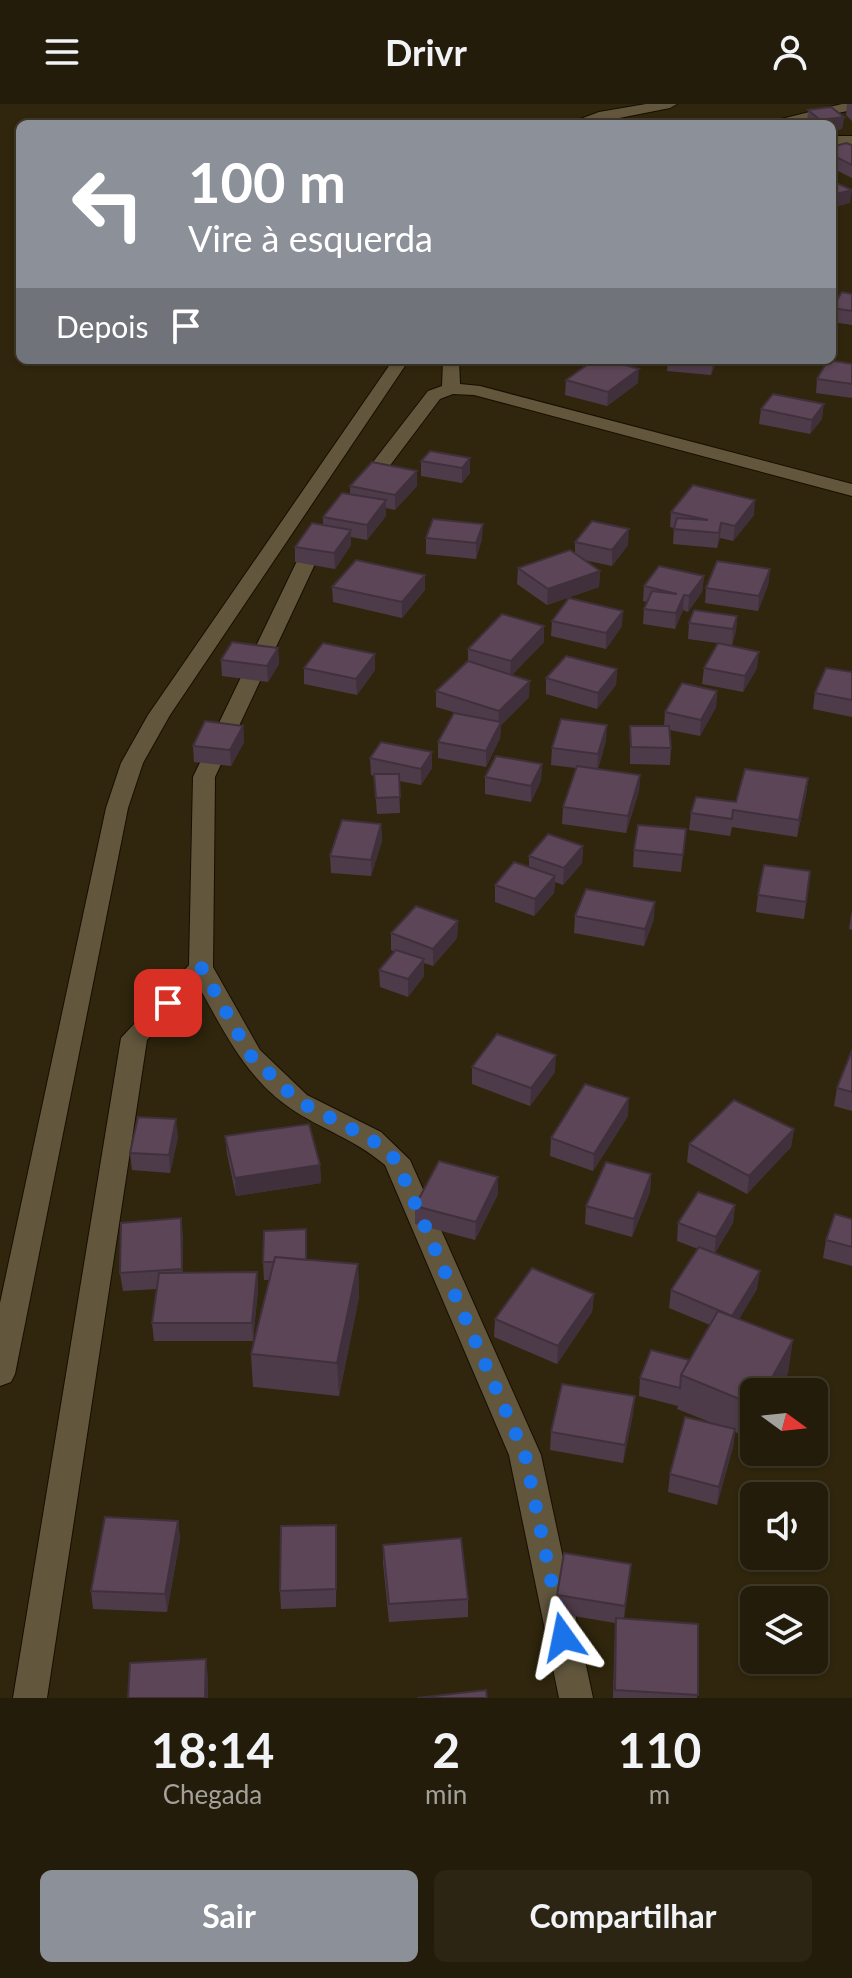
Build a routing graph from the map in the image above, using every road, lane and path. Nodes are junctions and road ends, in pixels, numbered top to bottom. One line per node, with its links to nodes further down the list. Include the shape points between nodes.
1 (670, 104): 3 (street)
2 (852, 106): 4 (street)
3 (587, 120)
4 (787, 120)
5 (398, 364): 10 (street, via 159,715 132,763 117,808)
6 (451, 364): 7 (street)
7 (451, 389): 8 (street, via 474,390); 9 (street, via 434,395 306,563 204,777)
8 (852, 490)
9 (201, 967): 11 (street, via 134,1038); 12 (street, via 250,1055 298,1101 371,1139 396,1160 525,1455)
10 (0, 1374)
11 (30, 1698)
12 (576, 1698)

